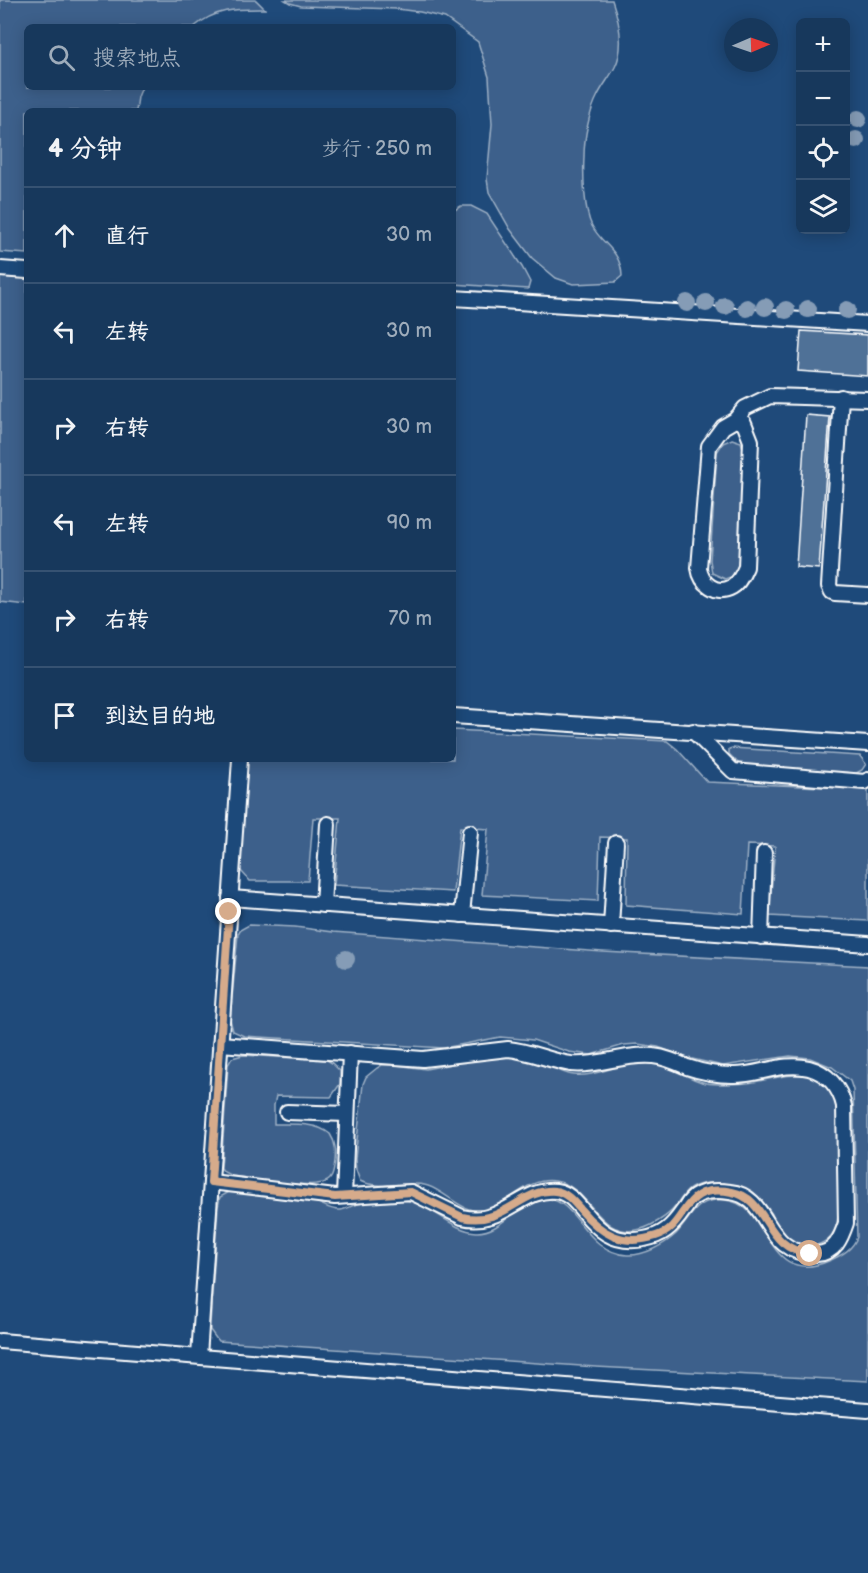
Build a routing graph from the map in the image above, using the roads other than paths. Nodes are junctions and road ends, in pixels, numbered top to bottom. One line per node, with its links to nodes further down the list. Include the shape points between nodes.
1 (0, 269): 2 (lane)
2 (24, 271)
3 (456, 298): 4 (lane)
4 (868, 324)
5 (841, 397): 6 (lane); 7 (lane, via 770,396 745,408); 8 (lane, via 829,585 832,592)
6 (868, 399)
7 (735, 420): 7 (lane, via 709,446 700,547 700,575 711,588 722,590 731,588 746,567 751,441 744,423)
8 (868, 595)
9 (456, 716): 10 (lane)
10 (693, 731): 11 (lane); 13 (lane, via 733,771)
11 (868, 744)
12 (240, 762): 18 (lane)
13 (868, 780)
14 (328, 824): 19 (lane)
15 (470, 832): 20 (lane)
16 (616, 843): 21 (lane)
17 (764, 853): 22 (lane)
18 (230, 898): 19 (lane); 24 (lane)
19 (323, 905): 20 (lane)
20 (462, 915): 21 (lane)
21 (611, 926): 22 (lane)
22 (761, 937): 23 (lane)
23 (868, 944)
24 (220, 1044): 25 (lane); 28 (lane)
25 (351, 1053): 27 (lane); 29 (lane, via 423,1059 508,1049 570,1064 632,1055 654,1056 710,1074 736,1076 772,1068 813,1069 829,1078 842,1096 846,1223 834,1247 824,1254 810,1254 786,1247 757,1207 743,1195 732,1192 704,1193 691,1199 671,1228 658,1236 636,1240 600,1230 570,1198 556,1191 537,1194 495,1216 479,1219 462,1217 411,1192)
26 (286, 1112): 27 (lane)
27 (347, 1114): 29 (lane)
28 (211, 1182): 29 (lane); 31 (lane)
29 (344, 1197)
30 (0, 1341): 31 (lane)
31 (199, 1356): 32 (lane)
32 (868, 1410)

